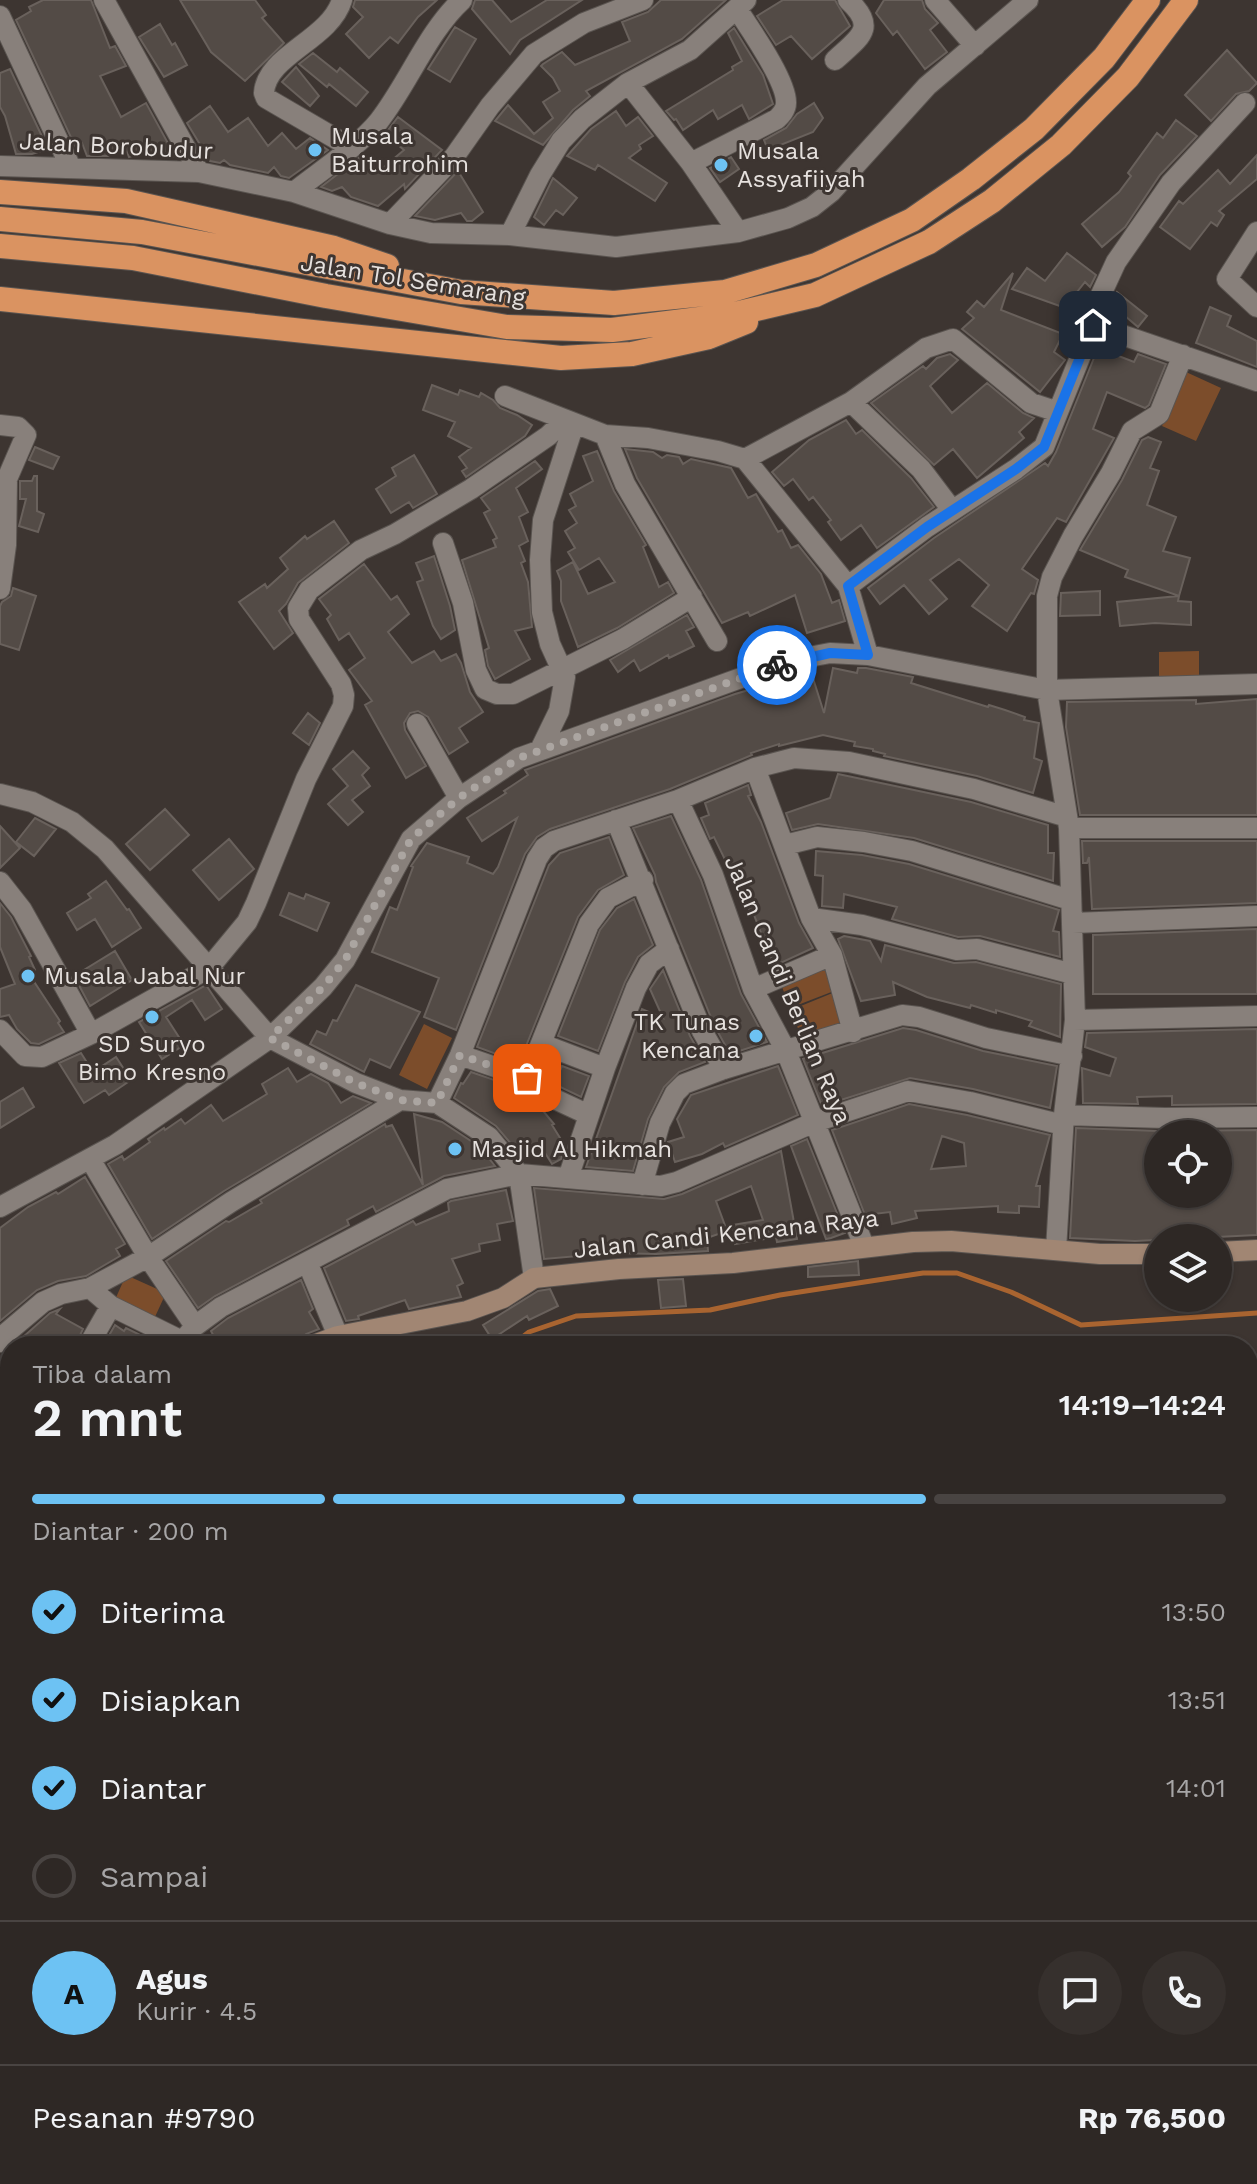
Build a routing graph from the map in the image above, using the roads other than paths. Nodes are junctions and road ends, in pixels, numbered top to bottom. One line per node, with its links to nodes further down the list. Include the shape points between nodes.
1 (104, 0): 20 (street)
2 (342, 0): 16 (street, via 332,19 269,73 264,93)
3 (462, 0): 16 (street, via 448,13 376,125)
4 (643, 0): 24 (street, via 584,23 534,54 454,157)
5 (848, 0): 13 (street, via 861,13 864,28)
6 (935, 0): 12 (street)
7 (1148, 0): 29 (highway, Jalan Tol Semarang, via 1104,58 1013,146 912,220 816,265 725,292 614,303)
8 (1186, 0): 30 (highway, Jalan Tol Semarang, via 1128,77 1061,145 992,201 929,242)
9 (1020, 3): 12 (street, Jalan Borobudur)
10 (742, 4): 14 (street, via 690,50); 17 (street, via 784,93 784,111)
11 (2, 25): 19 (street)
12 (975, 46): 25 (street, Jalan Borobudur, via 927,86 822,200 788,218)
13 (835, 60)
14 (628, 83): 17 (street); 27 (street, via 561,141)
15 (1245, 103): 33 (street, via 1171,183 1116,262)
16 (350, 147): 22 (street)
17 (691, 163): 25 (street)
18 (0, 166): 19 (street, Jalan Borobudur)
19 (71, 168): 20 (street, Jalan Borobudur)
20 (199, 172): 22 (street, Jalan Borobudur)
21 (0, 192): 29 (highway, via 126,201 334,248)
22 (294, 192): 24 (street, Jalan Borobudur)
23 (0, 219): 29 (highway, Jalan Tol Semarang, via 142,232)
24 (390, 224): 27 (street, Jalan Borobudur, via 431,233)
25 (738, 232): 27 (street, Jalan Borobudur, via 616,247)
26 (1257, 232): 32 (street, via 1227,279)
27 (510, 235)
28 (0, 246): 30 (highway, Jalan Tol Semarang, via 133,258 507,327 612,330 731,315)
29 (461, 292)
30 (815, 295): 31 (highway, via 709,337 632,354 561,358)
31 (0, 299)
32 (1257, 307)
33 (1093, 325): 34 (street); 38 (street)
34 (1183, 355): 35 (street); 53 (street, via 1159,414 1132,431 1052,577 1047,596)
35 (1257, 381)
36 (505, 396): 39 (street)
37 (851, 402): 38 (street, via 926,348 953,339 1031,403); 42 (street); 44 (street, via 921,469)
38 (1058, 412): 44 (street, via 1044,447)
39 (570, 422): 41 (street); 52 (street, via 541,538 542,612); 73 (street, via 471,489 361,550 309,590 298,608 299,619 341,684 343,706 296,801 247,922)
40 (0, 425): 43 (street, via 18,427 26,435)
41 (605, 435): 42 (street, via 648,438); 49 (street, via 625,484)
42 (745, 459): 47 (street)
43 (3, 478): 46 (street)
44 (952, 510): 47 (street)
45 (443, 543): 52 (street, via 485,689 513,694)
46 (3, 544): 48 (street)
47 (848, 586): 51 (street)
48 (0, 589)
49 (692, 597): 50 (street); 52 (street)
50 (717, 641)
51 (868, 655): 53 (street); 56 (street, via 830,653 788,661)
52 (560, 669): 56 (street, via 565,677 559,711)
53 (1047, 681): 54 (street); 62 (street)
54 (1257, 684)
55 (417, 724): 59 (street)
56 (540, 750): 59 (street)
57 (755, 768): 60 (street); 62 (street, via 794,758 849,762 974,789); 64 (street)
58 (0, 794): 73 (street, via 32,802 72,822 105,849)
59 (459, 798): 81 (street, via 411,839 345,960)
60 (678, 800): 61 (street); 75 (street, Jalan Candi Berlian Raya, via 713,875)
61 (616, 820): 65 (street); 84 (street, via 544,848)
62 (1068, 823): 63 (street); 67 (street)
63 (1257, 828)
64 (785, 845): 67 (street, via 817,837 876,844); 69 (street)
65 (643, 880): 71 (street); 82 (street, via 608,898 589,924)
66 (0, 882): 80 (street, via 22,910)
67 (1070, 900): 70 (street)
68 (1257, 916): 70 (street)
69 (811, 918): 72 (street); 74 (street, via 862,925 957,950 977,949)
70 (1073, 923): 74 (street)
71 (669, 949): 86 (street, via 643,973); 87 (street, via 702,1031)
72 (832, 955): 75 (street); 79 (street)
73 (209, 968): 80 (street); 81 (street)
74 (1073, 974): 77 (street)
75 (753, 989): 83 (street, Jalan Candi Berlian Raya)
76 (1257, 1016): 77 (street)
77 (1075, 1020): 85 (street)
78 (0, 1030): 80 (street, via 31,1058)
79 (853, 1032): 83 (street); 85 (street, via 902,1015)
80 (91, 1034)
81 (270, 1038): 89 (street); 95 (street)
82 (542, 1044): 86 (street); 88 (street)
83 (786, 1051): 87 (street); 94 (street, Jalan Candi Berlian Raya)
84 (460, 1055): 88 (street); 90 (street)
85 (1072, 1056): 93 (street)
86 (605, 1068): 91 (street)
87 (724, 1069): 98 (street, via 684,1084 675,1093)
88 (527, 1078): 91 (street, via 546,1095)
89 (400, 1100): 90 (street); 105 (street)
90 (437, 1103): 96 (street, via 489,1137)
91 (589, 1115): 97 (street)
92 (1257, 1117): 93 (street)
93 (1064, 1120): 94 (street, via 908,1091); 101 (street)
94 (815, 1122): 98 (street, via 689,1178); 100 (street, Jalan Candi Berlian Raya)
95 (90, 1159): 99 (street); 105 (street)
96 (519, 1174): 97 (street); 106 (street, via 447,1189); 107 (street)
97 (568, 1178): 98 (street)
98 (642, 1185)
99 (0, 1207)
100 (864, 1246): 101 (street, Jalan Candi Kencana Raya, via 951,1241); 107 (street, Jalan Candi Kencana Raya, via 733,1263)
101 (1056, 1250): 104 (street, Jalan Candi Kencana Raya)
102 (1257, 1250): 103 (street)
103 (1232, 1251)
104 (1144, 1254)
105 (148, 1257): 108 (street); 113 (street)
106 (308, 1264): 114 (street, via 221,1307); 115 (street)
107 (534, 1278): 115 (street, Jalan Candi Kencana Raya, via 503,1298 467,1311)
108 (90, 1288): 109 (street); 110 (street, via 43,1302)
109 (111, 1306): 111 (street); 112 (street)
110 (4, 1336)
111 (94, 1336)
112 (180, 1336)
113 (184, 1336)
114 (187, 1336)
115 (338, 1336)

